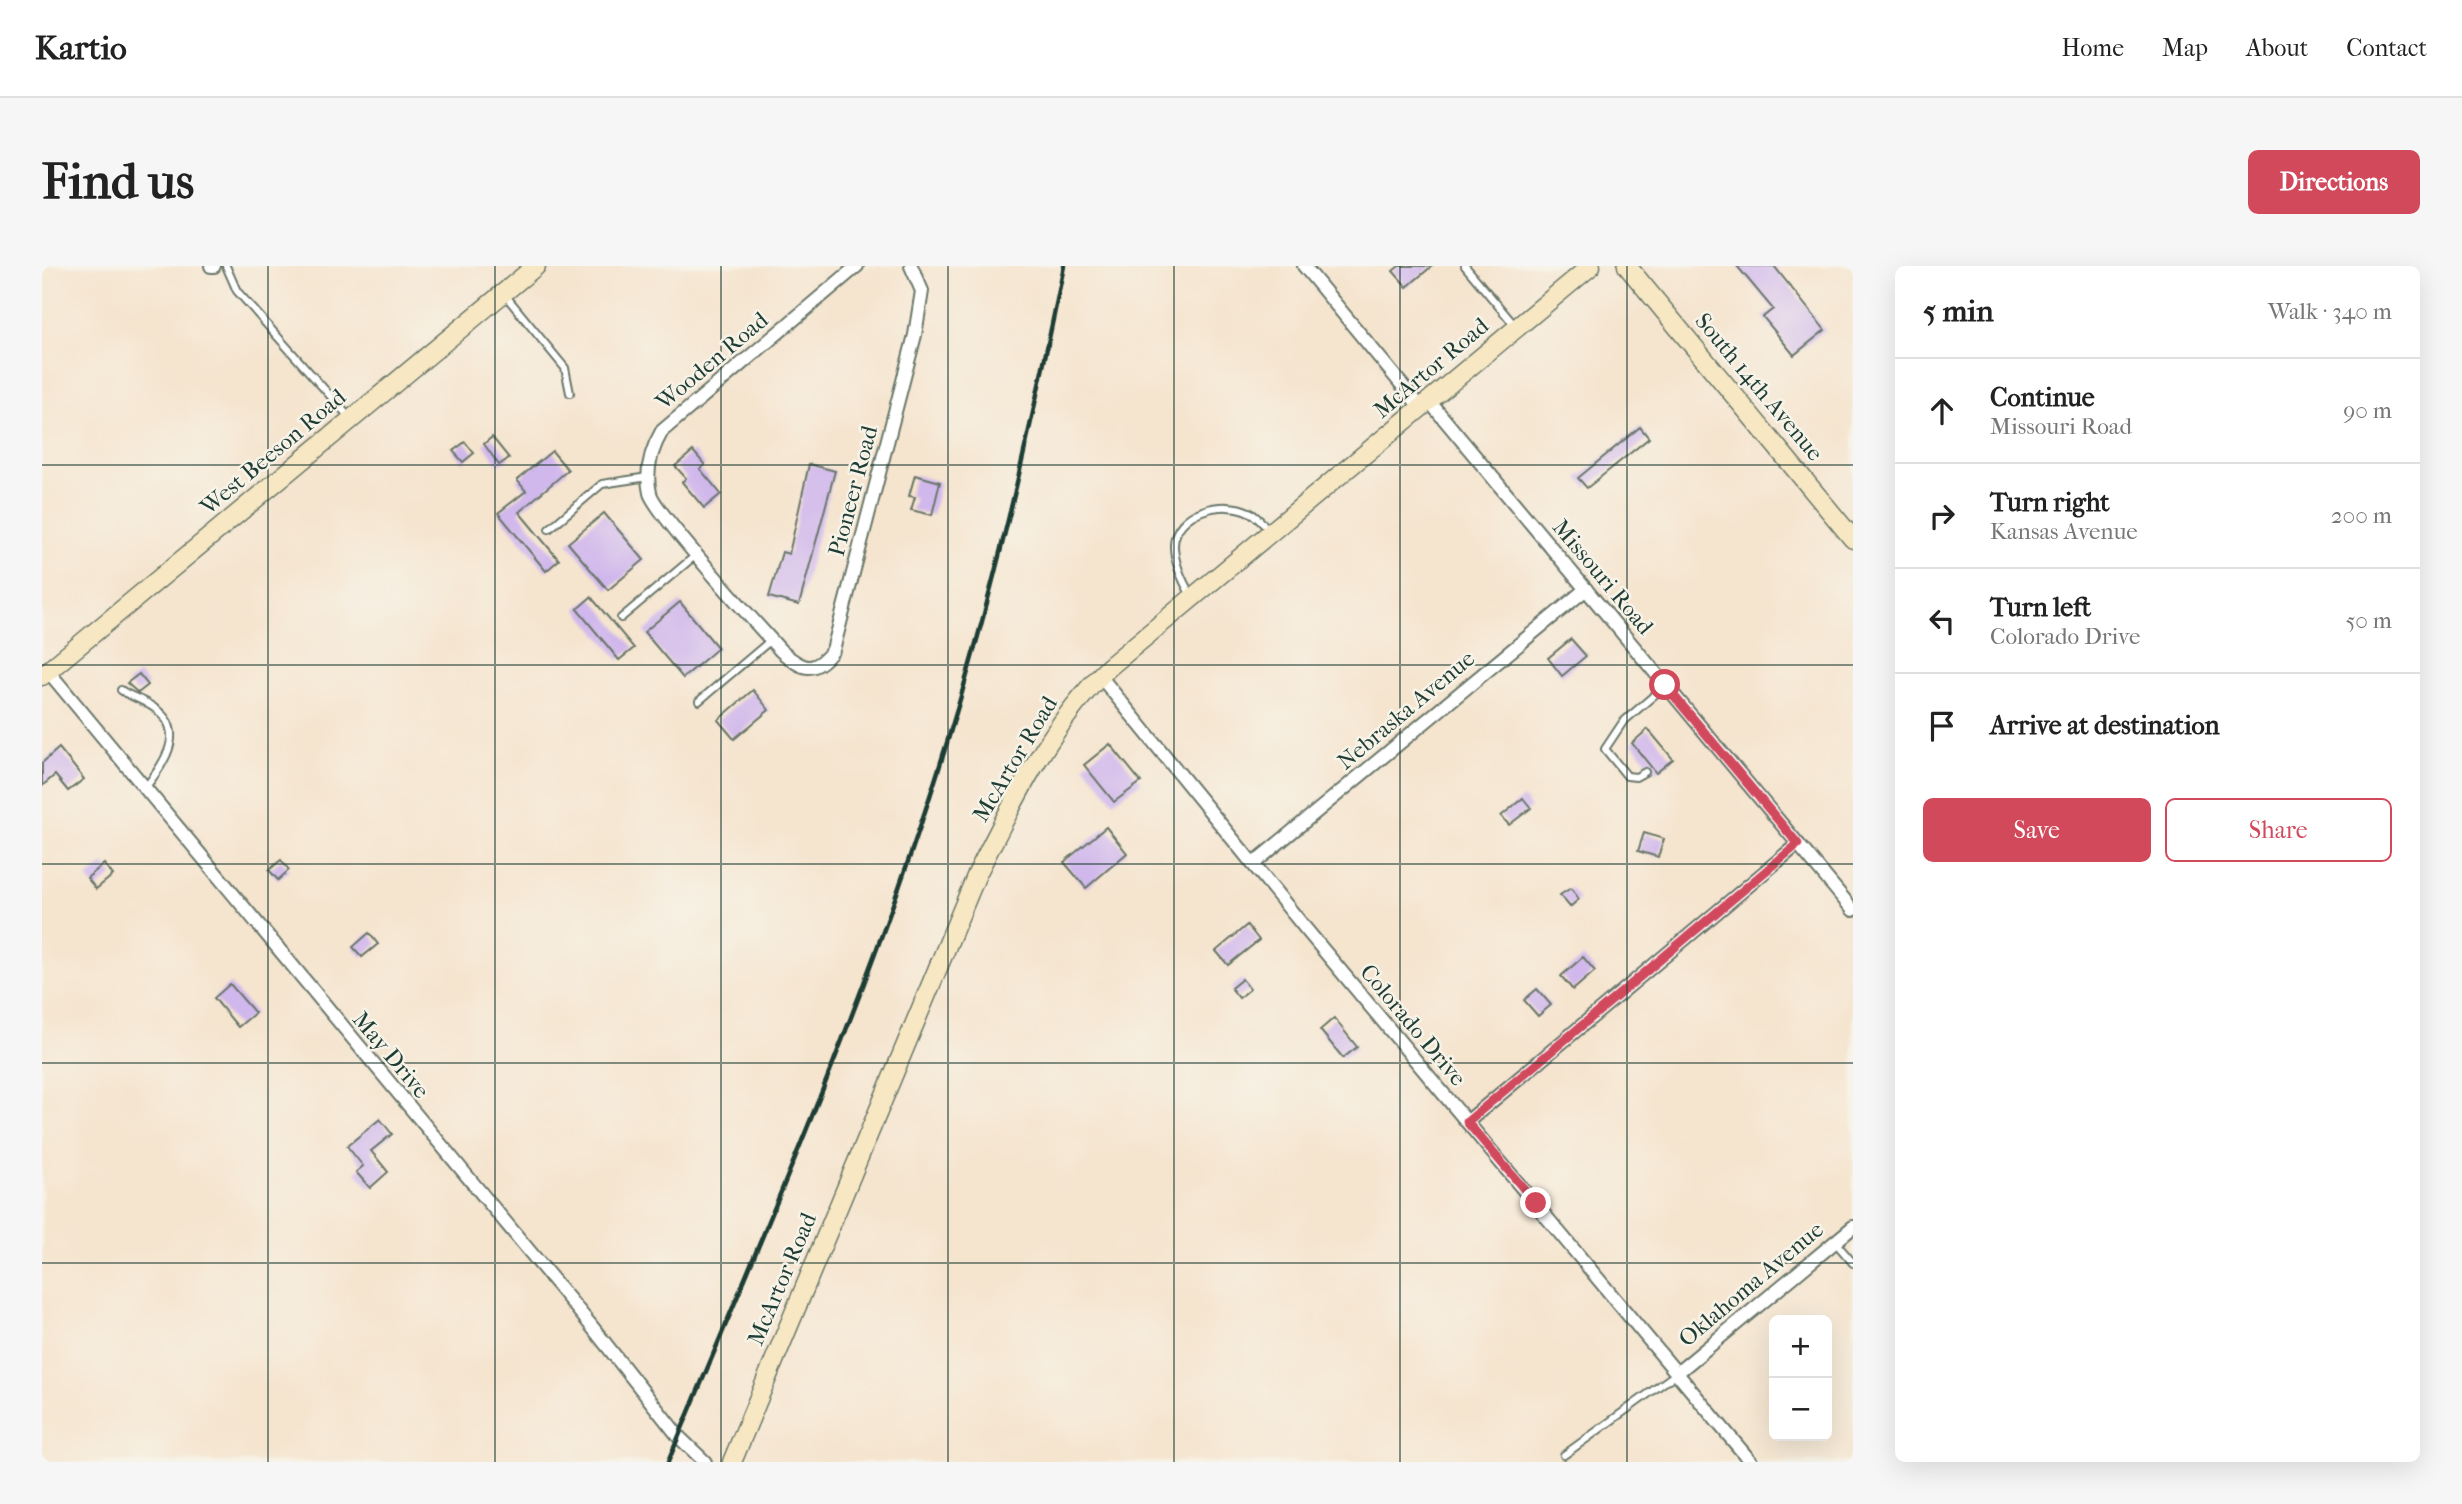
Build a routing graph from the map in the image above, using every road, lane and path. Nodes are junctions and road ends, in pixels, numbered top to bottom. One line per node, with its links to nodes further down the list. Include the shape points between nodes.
1 (226, 266): 13 (lane, via 237,292)
2 (536, 266): 9 (main road, West Beeson Road)
3 (857, 266): 14 (street, Wooden Road, via 662,431 652,448)
4 (911, 266): 22 (street, Pioneer Road, via 922,292 915,335 833,650 822,664 811,668 796,663)
5 (1304, 266): 12 (street, Missouri Road)
6 (1465, 266): 10 (lane)
7 (1591, 266): 10 (main road, McArtor Road)
8 (1627, 266): 17 (main road, South 14th Avenue)
9 (503, 293): 11 (lane, via 565,368); 13 (main road, West Beeson Road)
10 (1518, 328): 12 (main road, McArtor Road)
11 (570, 393)
12 (1425, 404): 16 (main road, McArtor Road); 19 (street, Missouri Road)
13 (351, 419): 23 (main road, West Beeson Road)
14 (649, 477): 15 (lane, via 602,484); 18 (street, Wooden Road, via 650,496)
15 (549, 529)
16 (1271, 532): 20 (main road, McArtor Road); 20 (lane, via 1249,513 1227,507 1203,510 1185,521 1174,542 1182,581)
17 (1853, 539)
18 (698, 554): 21 (lane); 22 (street, Wooden Road)
19 (1586, 589): 25 (street, Missouri Road); 31 (street, Nebraska Avenue)
20 (1192, 598): 24 (main road, McArtor Road)
21 (621, 618)
22 (771, 640): 27 (lane)
23 (45, 673): 29 (street, May Drive)
24 (1100, 676): 31 (street, Colorado Drive); 40 (main road, McArtor Road, via 1061,722 1023,783 977,874)
25 (1665, 685): 28 (lane, via 1623,722 1605,749 1626,776); 30 (street, Missouri Road)
26 (121, 690): 29 (lane, via 158,711 170,732 169,757)
27 (699, 701)
28 (1645, 772)
29 (144, 789): 39 (street, May Drive, via 679,1437)
30 (1798, 844): 32 (street, Missouri Road); 33 (street)
31 (1253, 864): 33 (street, Colorado Drive)
32 (1853, 909)
33 (1467, 1122): 37 (street, Colorado Drive)
34 (1853, 1227): 35 (street, Oklahoma Avenue)
35 (1835, 1242): 36 (lane); 37 (street, Oklahoma Avenue)
36 (1853, 1263)
37 (1676, 1373): 38 (lane); 41 (street, Colorado Drive)
38 (1564, 1455)
39 (705, 1462)
40 (732, 1462)
41 (1751, 1462)

